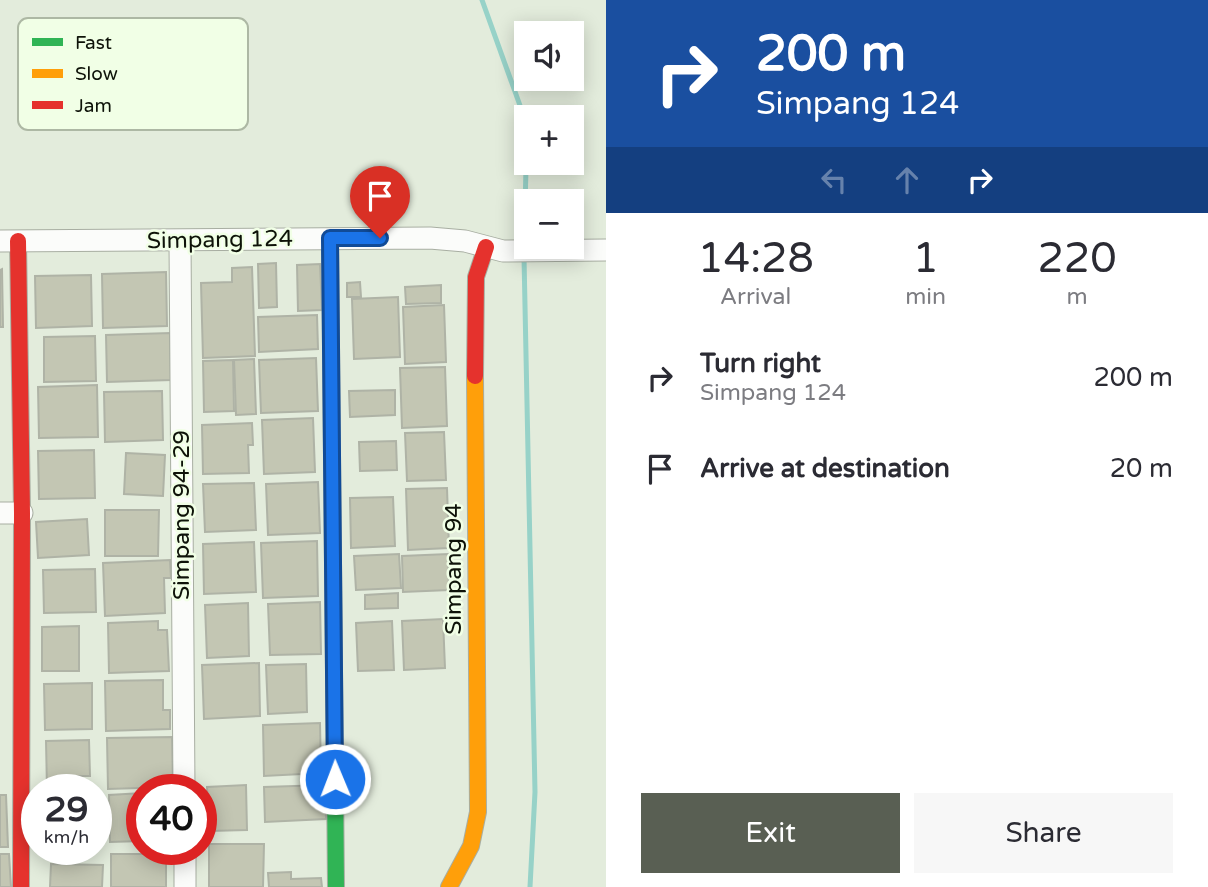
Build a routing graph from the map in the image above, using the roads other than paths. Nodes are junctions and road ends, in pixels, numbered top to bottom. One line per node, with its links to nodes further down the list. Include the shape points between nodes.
1 (330, 238): 3 (street, Simpang 124); 4 (street, Simpang 124, via 430,238); 16 (street)
2 (9, 241): 3 (street, Simpang 124); 7 (street)
3 (180, 241): 9 (street, Simpang 94-29)
4 (495, 249): 5 (street, Simpang 124); 17 (street, Simpang 94, via 476,277 475,297 478,812 471,846)
5 (606, 250)
6 (0, 513): 7 (street)
7 (22, 513): 8 (street)
8 (22, 774)
9 (184, 774)
10 (0, 783): 11 (street)
11 (21, 783)
12 (22, 865): 14 (street)
13 (185, 865): 15 (street)
14 (22, 887)
15 (185, 887)
16 (336, 887)
17 (449, 887)

